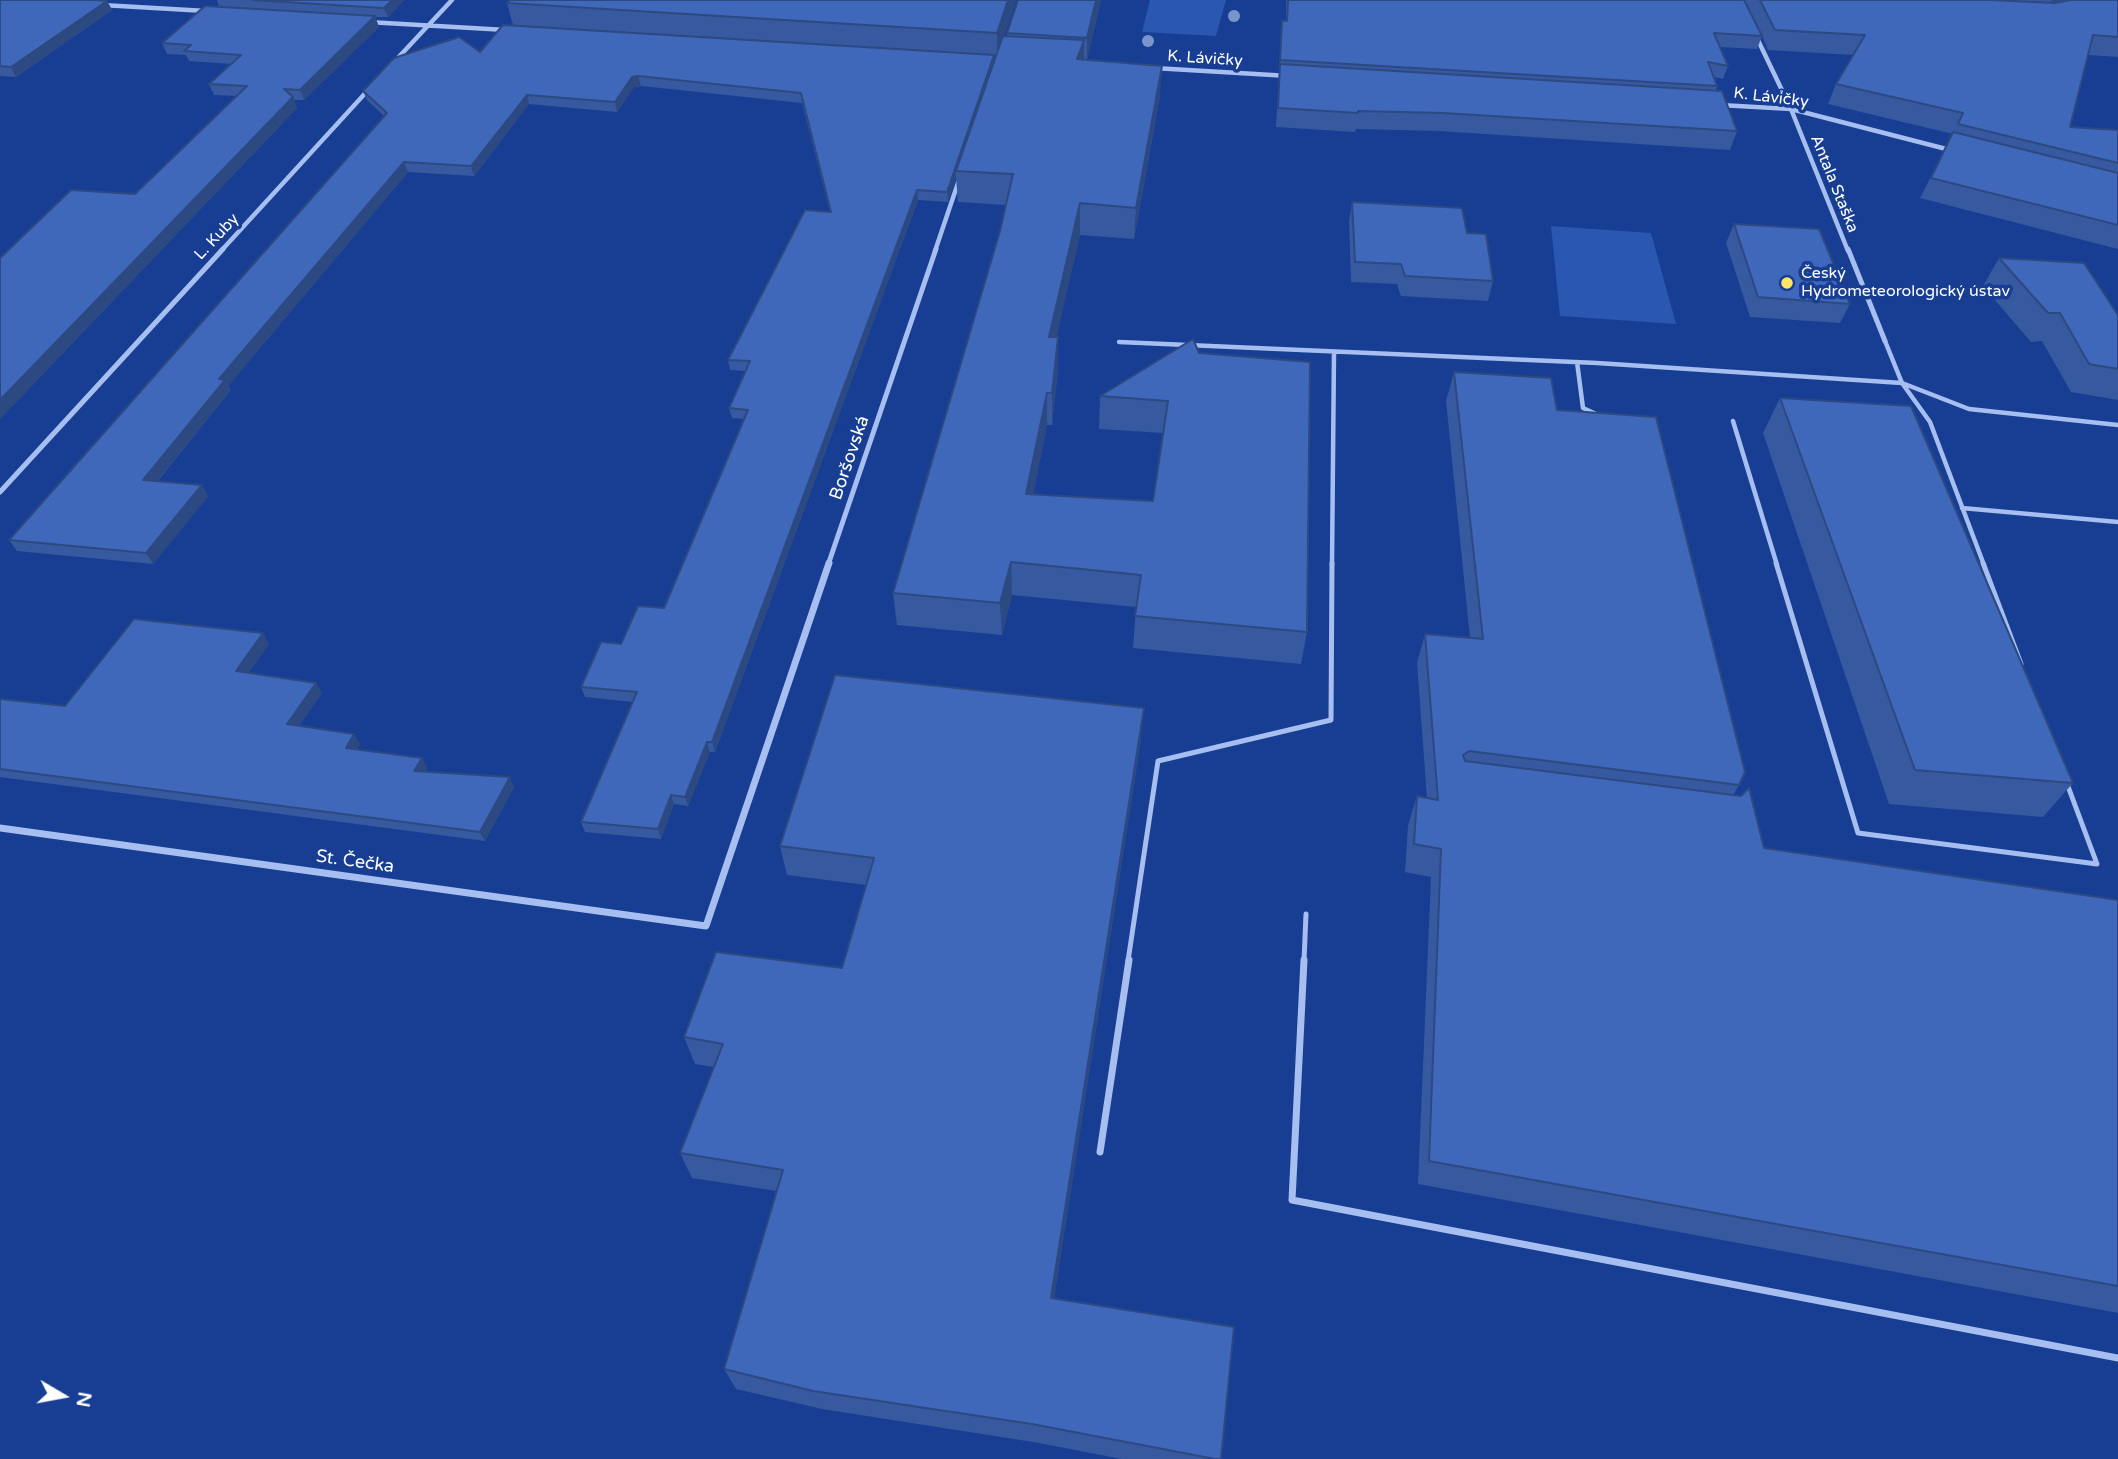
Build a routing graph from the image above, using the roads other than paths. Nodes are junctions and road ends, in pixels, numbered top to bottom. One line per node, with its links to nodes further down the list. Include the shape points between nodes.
1 (452, 0): 5 (street)
2 (95, 4): 3 (street)
3 (216, 12)
4 (364, 22): 5 (street)
5 (427, 26): 6 (street); 8 (street)
6 (510, 30)
7 (1755, 34): 13 (street, Antala Staška)
8 (390, 66)
9 (1147, 67): 10 (street, K. Lávičky)
10 (1297, 77)
11 (372, 86): 24 (street, L. Kuby)
12 (1714, 104): 13 (street, K. Lávičky)
13 (1791, 109): 14 (street, K. Lávičky); 16 (street, Antala Staška)
14 (1962, 153)
15 (964, 167): 31 (street, Boršovská)
16 (1885, 341): 20 (lane)
17 (1119, 342): 18 (lane)
18 (1334, 352): 19 (lane); 32 (lane, via 1331,720 1158,761)
19 (1577, 362): 20 (lane); 21 (lane, via 1583,408)
20 (1902, 383): 23 (lane, via 1969,409); 25 (lane, via 1930,422)
21 (1606, 420)
22 (1734, 421): 28 (lane, via 1858,833 2097,864)
23 (2118, 425)
24 (0, 492)
25 (1962, 508): 26 (lane); 27 (lane)
26 (2118, 522)
27 (2025, 673)
28 (2063, 775)
29 (0, 828): 31 (street, St. Čečka)
30 (1306, 914): 33 (lane, via 1292,1200)
31 (706, 926)
32 (1100, 1152)
33 (2118, 1358)

